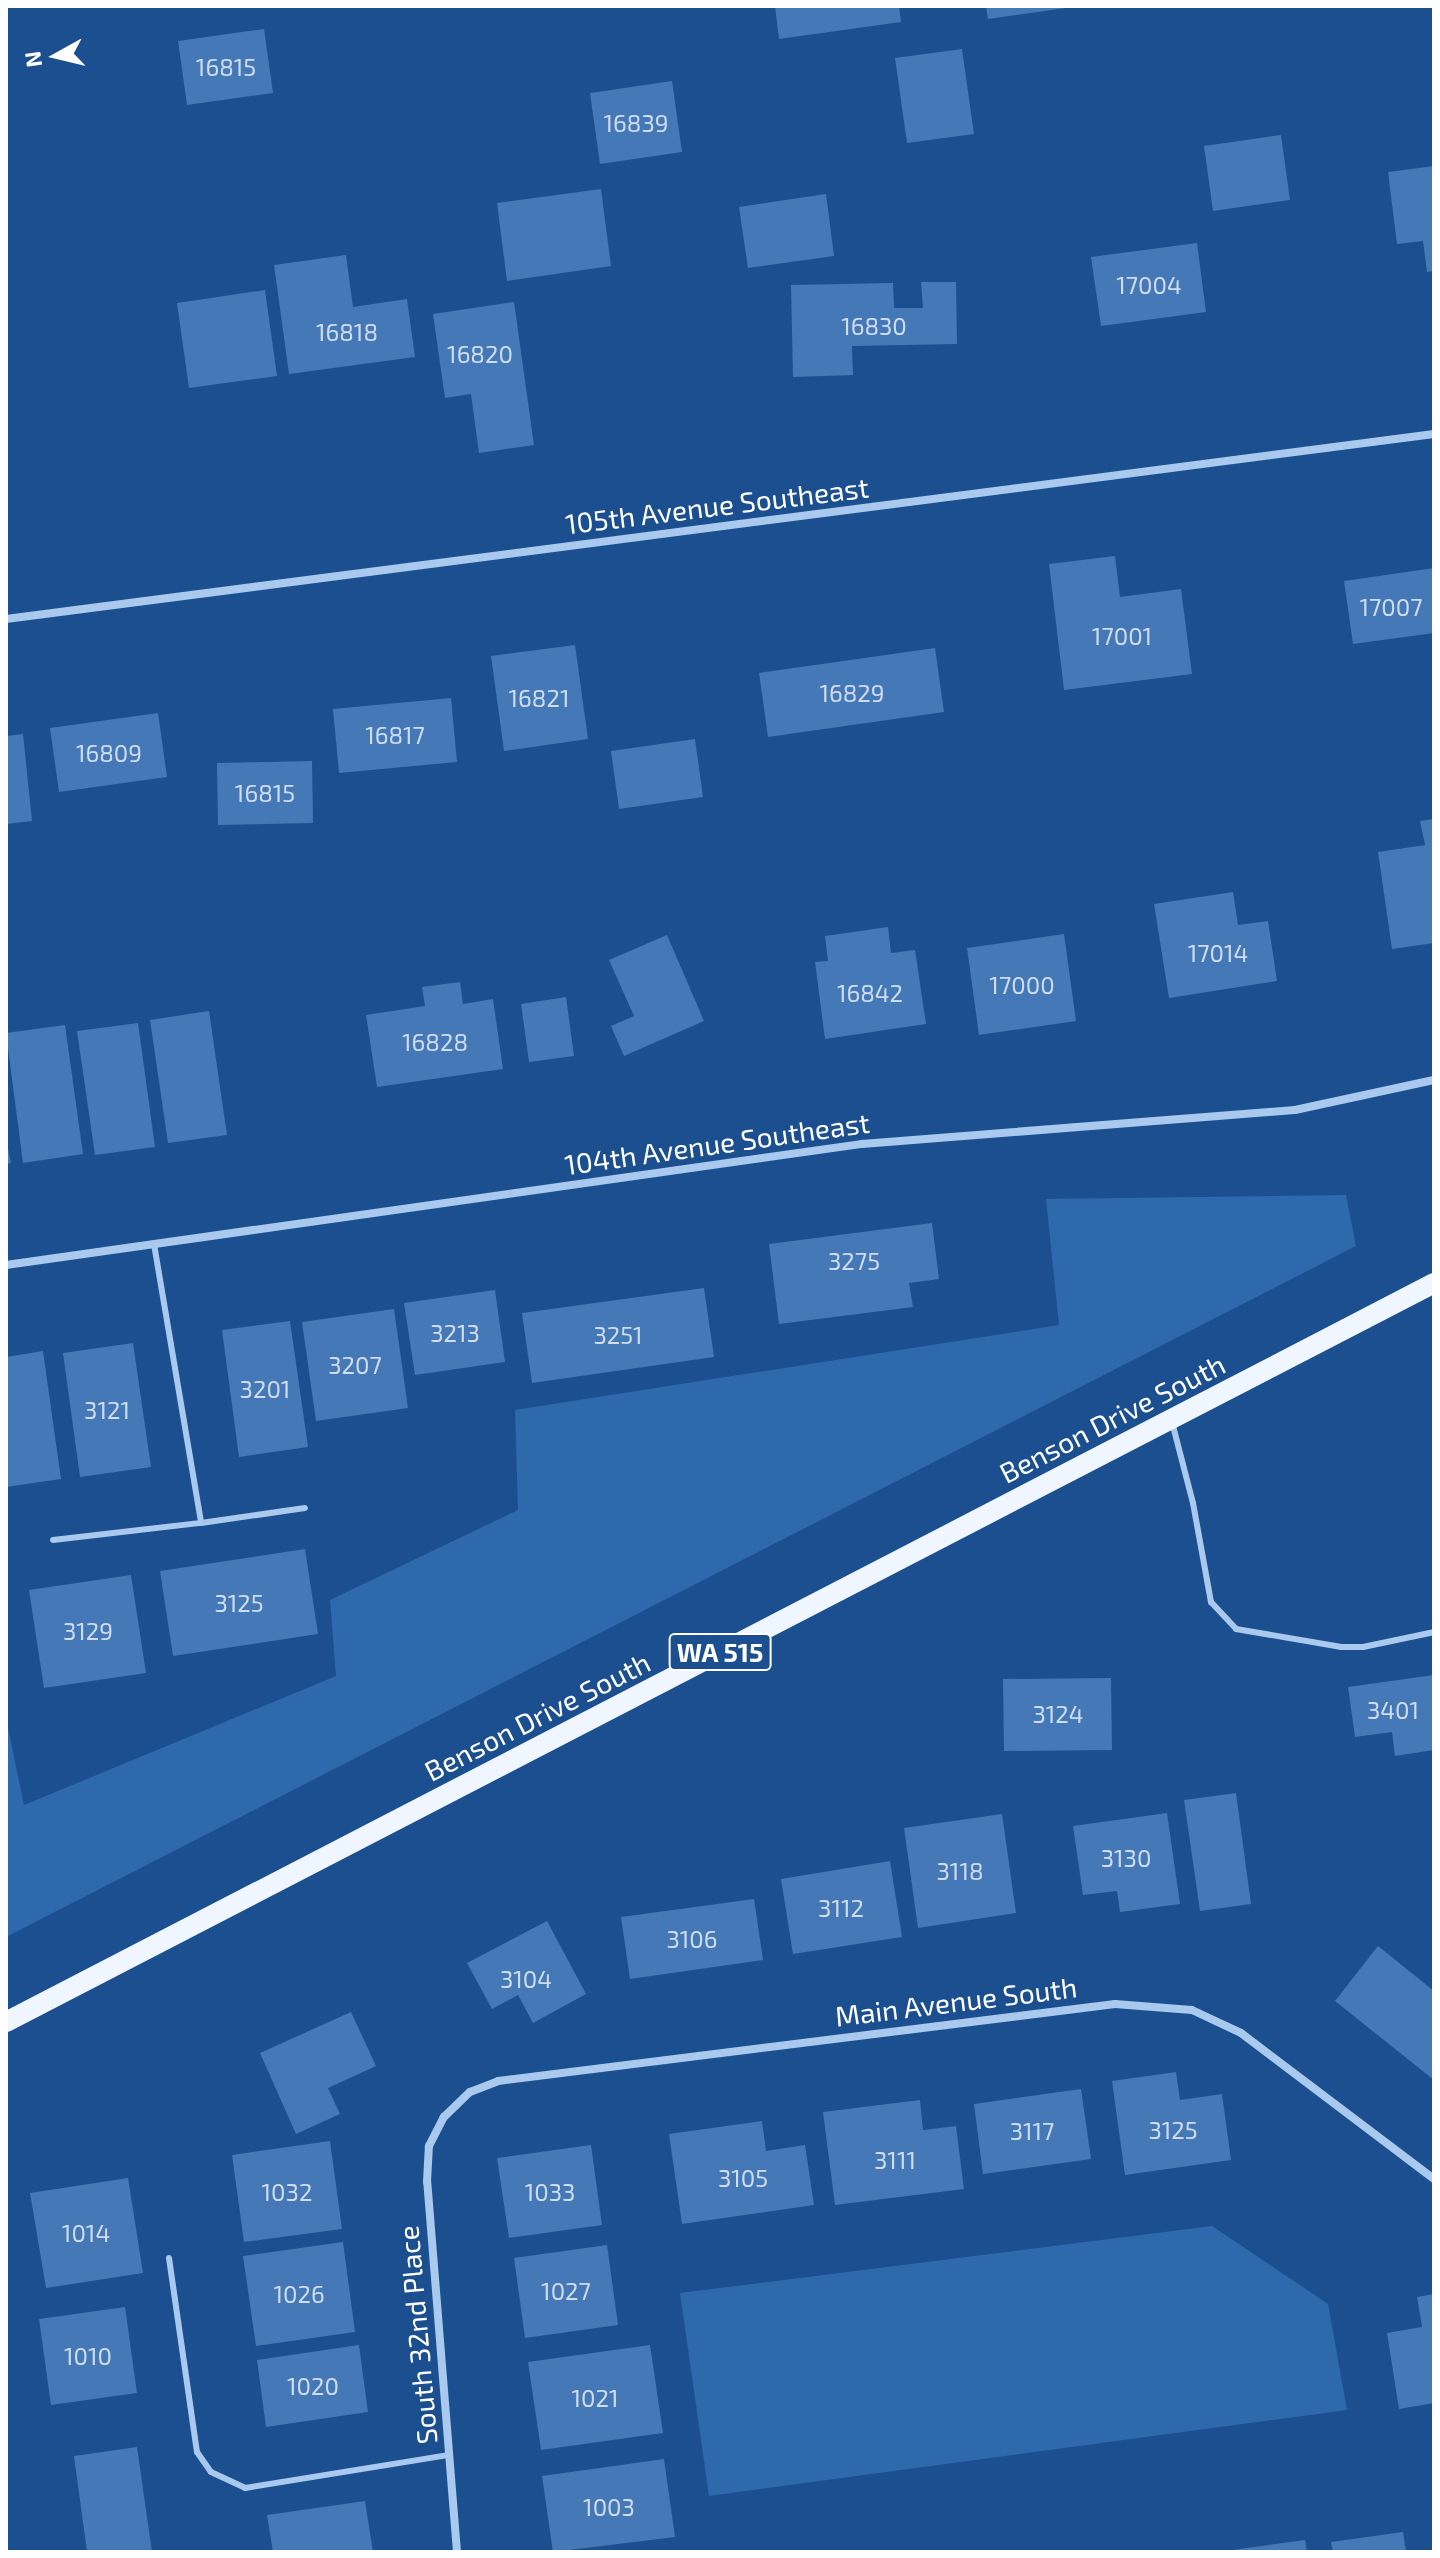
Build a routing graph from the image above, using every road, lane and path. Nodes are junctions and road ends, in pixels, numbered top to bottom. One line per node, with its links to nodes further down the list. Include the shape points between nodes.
1 (1434, 434): 2 (street, 105th Avenue Southeast)
2 (6, 619)
3 (1434, 1080): 4 (street, 104th Avenue Southeast, via 1295,1110 862,1144)
4 (154, 1244): 5 (street, 104th Avenue Southeast); 9 (lane)
5 (6, 1265)
6 (1434, 1283): 7 (main road, Benson Drive South / WA 515)
7 (1171, 1419): 11 (lane, via 1211,1602 1236,1629 1341,1647); 12 (main road, Benson Drive South / WA 515)
8 (305, 1508): 9 (lane)
9 (201, 1523): 10 (lane)
10 (53, 1540)
11 (1434, 1632)
12 (6, 2022)
13 (444, 2117): 14 (street, Main Avenue South, via 470,2092 498,2081 1115,2004 1192,2010 1241,2033); 16 (street, South 32nd Place, via 429,2146 427,2182)
14 (1434, 2179)
15 (169, 2258): 16 (lane, via 197,2452 211,2472 245,2488)
16 (449, 2455): 17 (street, South 32nd Place)
17 (457, 2552)

